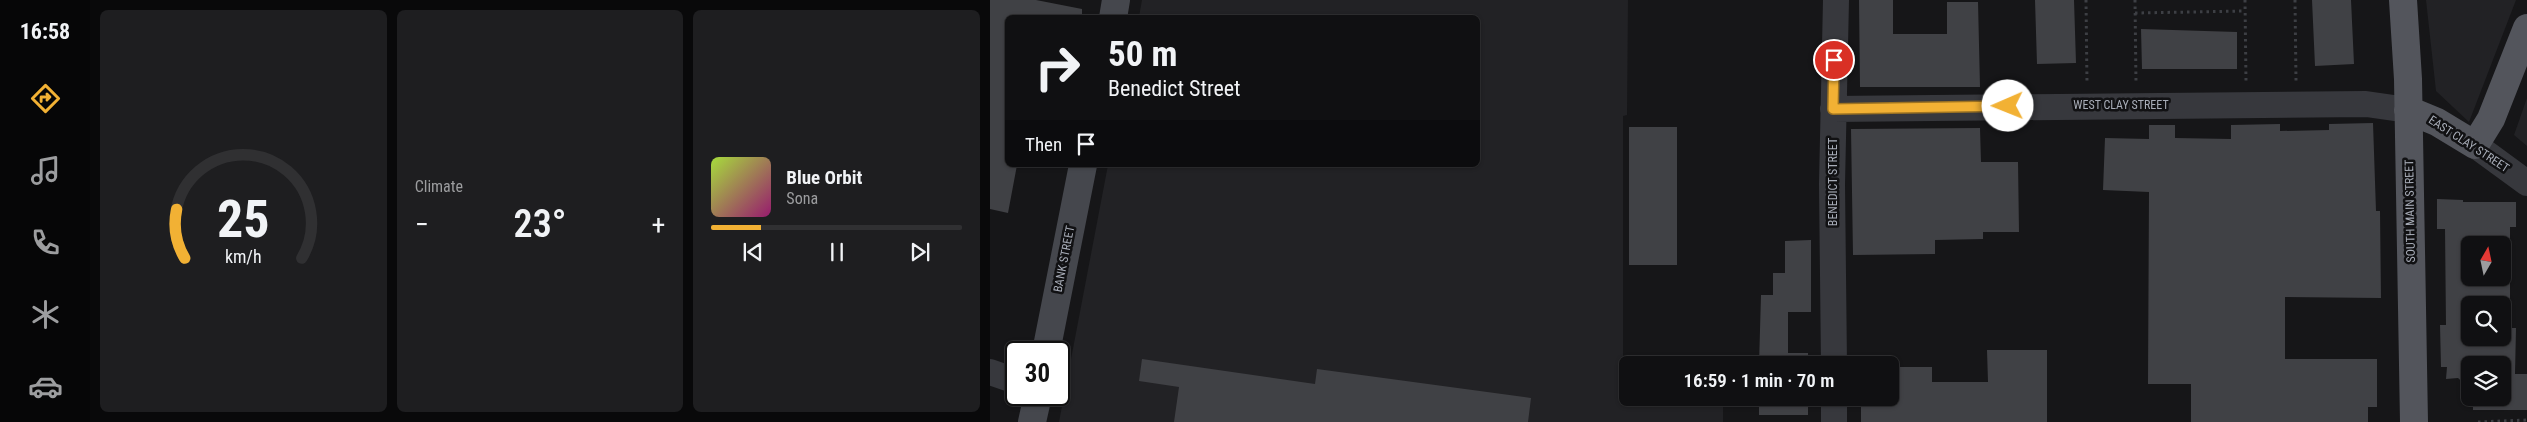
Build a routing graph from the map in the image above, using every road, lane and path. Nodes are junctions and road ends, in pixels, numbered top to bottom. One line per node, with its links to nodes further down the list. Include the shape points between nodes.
1 (1116, 0): 10 (main road)
2 (1836, 0): 16 (street, BENEDICT STREET)
3 (2086, 0): 14 (path)
4 (2135, 0): 9 (path)
5 (2245, 0): 8 (path)
6 (2295, 0): 13 (path)
7 (2403, 0): 17 (main road, SOUTH MAIN STREET)
8 (2245, 11): 9 (path); 12 (path)
9 (2135, 13): 15 (path)
10 (1114, 15)
11 (2527, 28): 18 (main road, via 2491,119)
12 (2246, 104): 13 (street, WEST CLAY STREET); 15 (street, WEST CLAY STREET)
13 (2296, 104): 17 (street, WEST CLAY STREET, via 2366,104)
14 (2088, 105): 15 (street, WEST CLAY STREET); 16 (street, WEST CLAY STREET)
15 (2137, 105)
16 (1833, 109): 22 (street, BENEDICT STREET)
17 (2408, 110): 18 (main road, EAST CLAY STREET, via 2437,122); 30 (main road, SOUTH MAIN STREET)
18 (2475, 145): 20 (street, EAST CLAY STREET)
19 (1083, 167): 21 (main road, BANK STREET)
20 (2527, 183)
21 (1048, 341)
22 (1834, 356)
23 (990, 372): 24 (street)
24 (1005, 377)
25 (1036, 406): 28 (main road)
26 (1834, 406): 29 (street)
27 (2527, 420): 31 (path)
28 (1032, 422)
29 (1834, 422)
30 (2414, 422)
31 (2478, 422)

